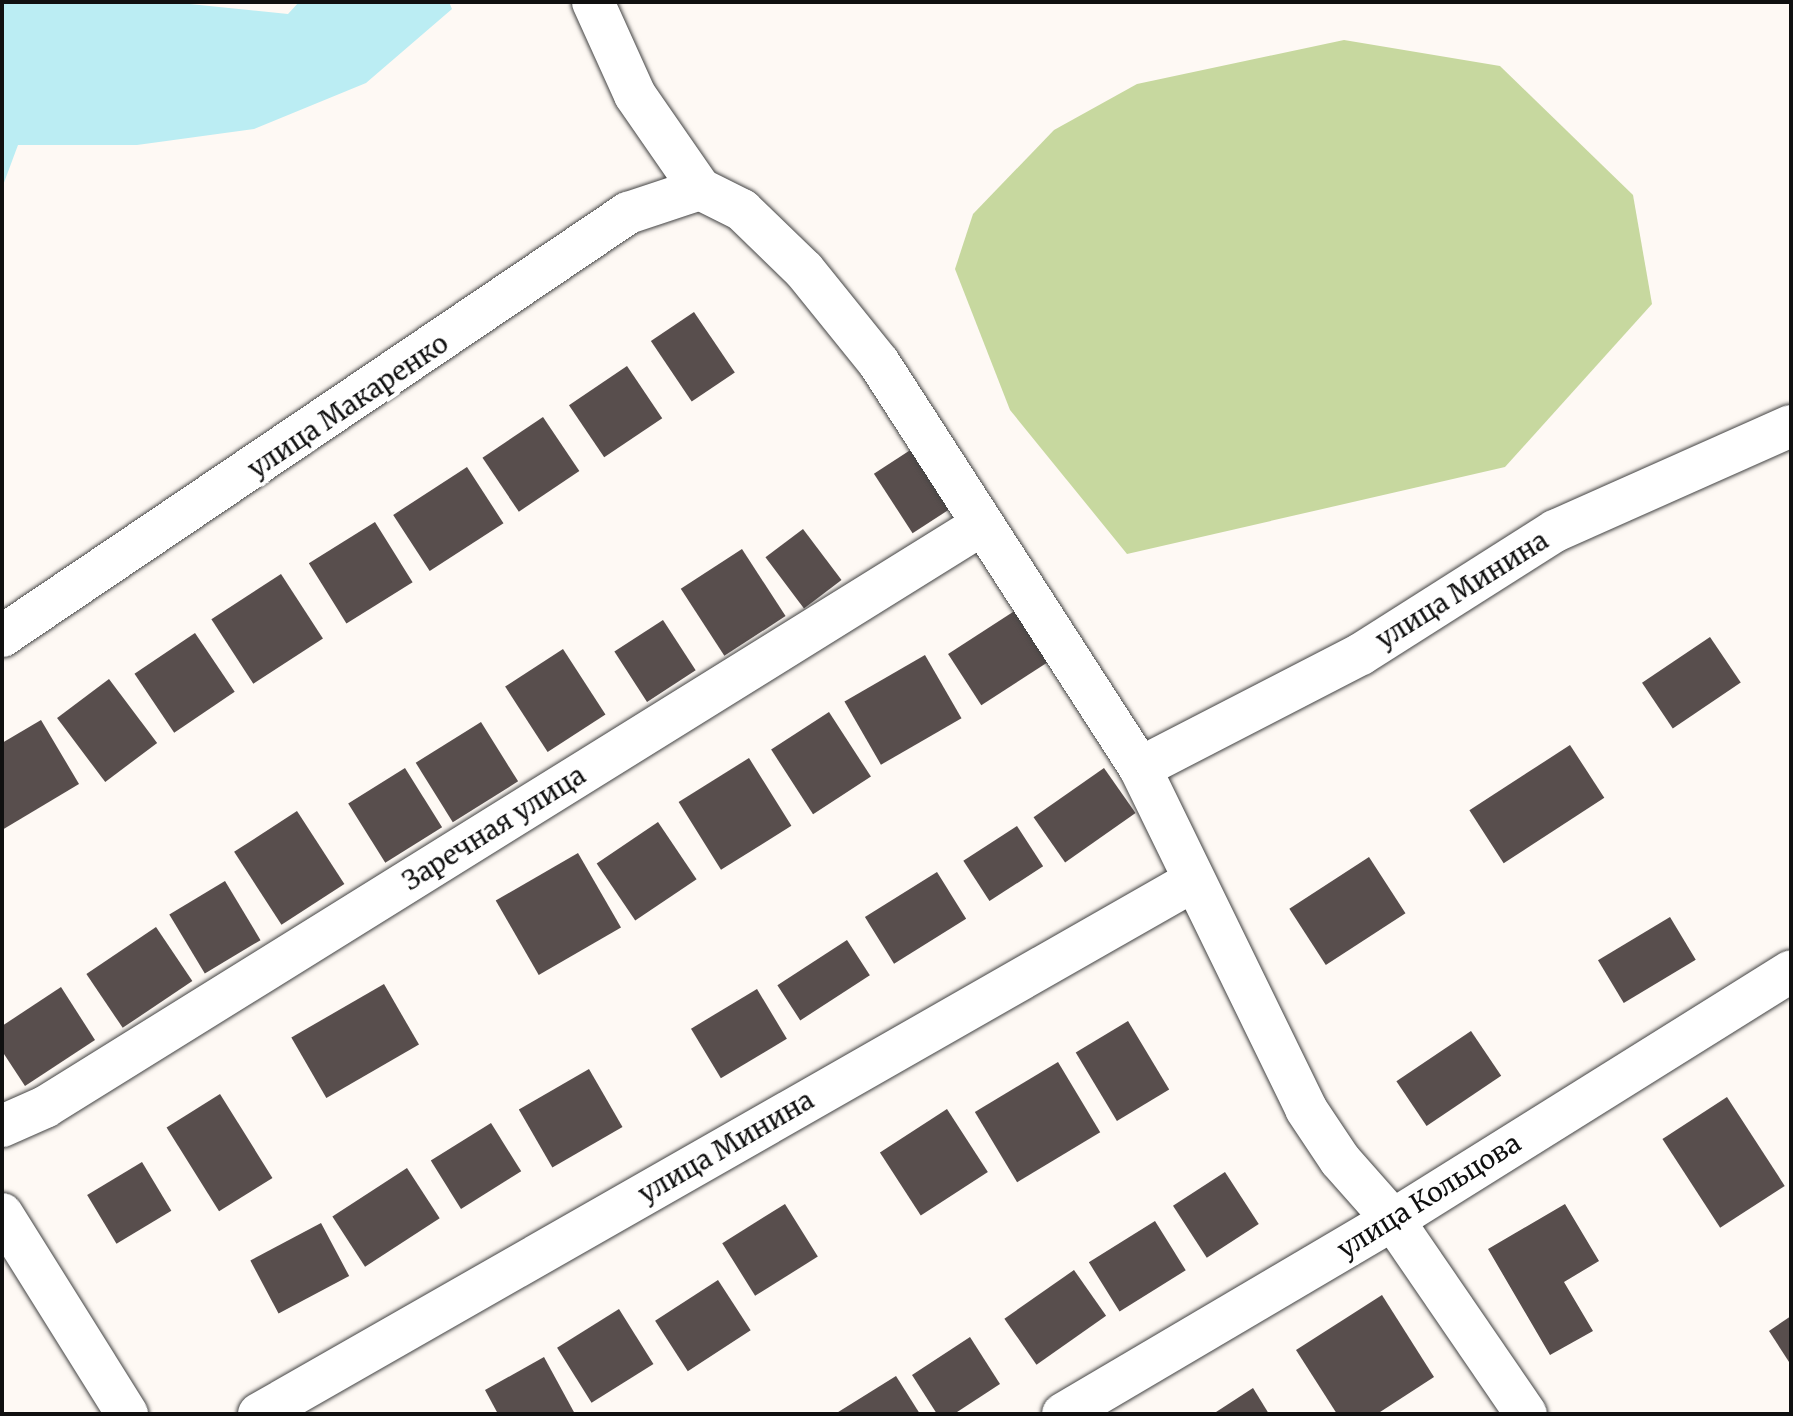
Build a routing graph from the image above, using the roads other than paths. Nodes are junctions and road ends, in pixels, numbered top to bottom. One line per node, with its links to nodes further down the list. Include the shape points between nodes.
1 (593, 2): 2 (street, via 635,95)
2 (700, 189): 4 (street, via 742,210 804,270 879,363); 5 (street, улица Макаренко, via 628,213)
3 (1791, 426): 6 (street, улица Минина, via 1555,531 1361,654)
4 (983, 524): 6 (street); 9 (street, Заречная улица, via 45,1107)
5 (2, 636)
6 (1140, 768): 7 (street)
7 (1193, 881): 11 (street, via 1306,1109 1340,1160); 13 (street, улица Минина)
8 (1791, 971): 11 (street, улица Кольцова)
9 (2, 1126)
10 (2, 1214): 12 (street)
11 (1393, 1220): 14 (street, улица Кольцова); 15 (street)
12 (127, 1414)
13 (259, 1414)
14 (1063, 1414)
15 (1526, 1414)

